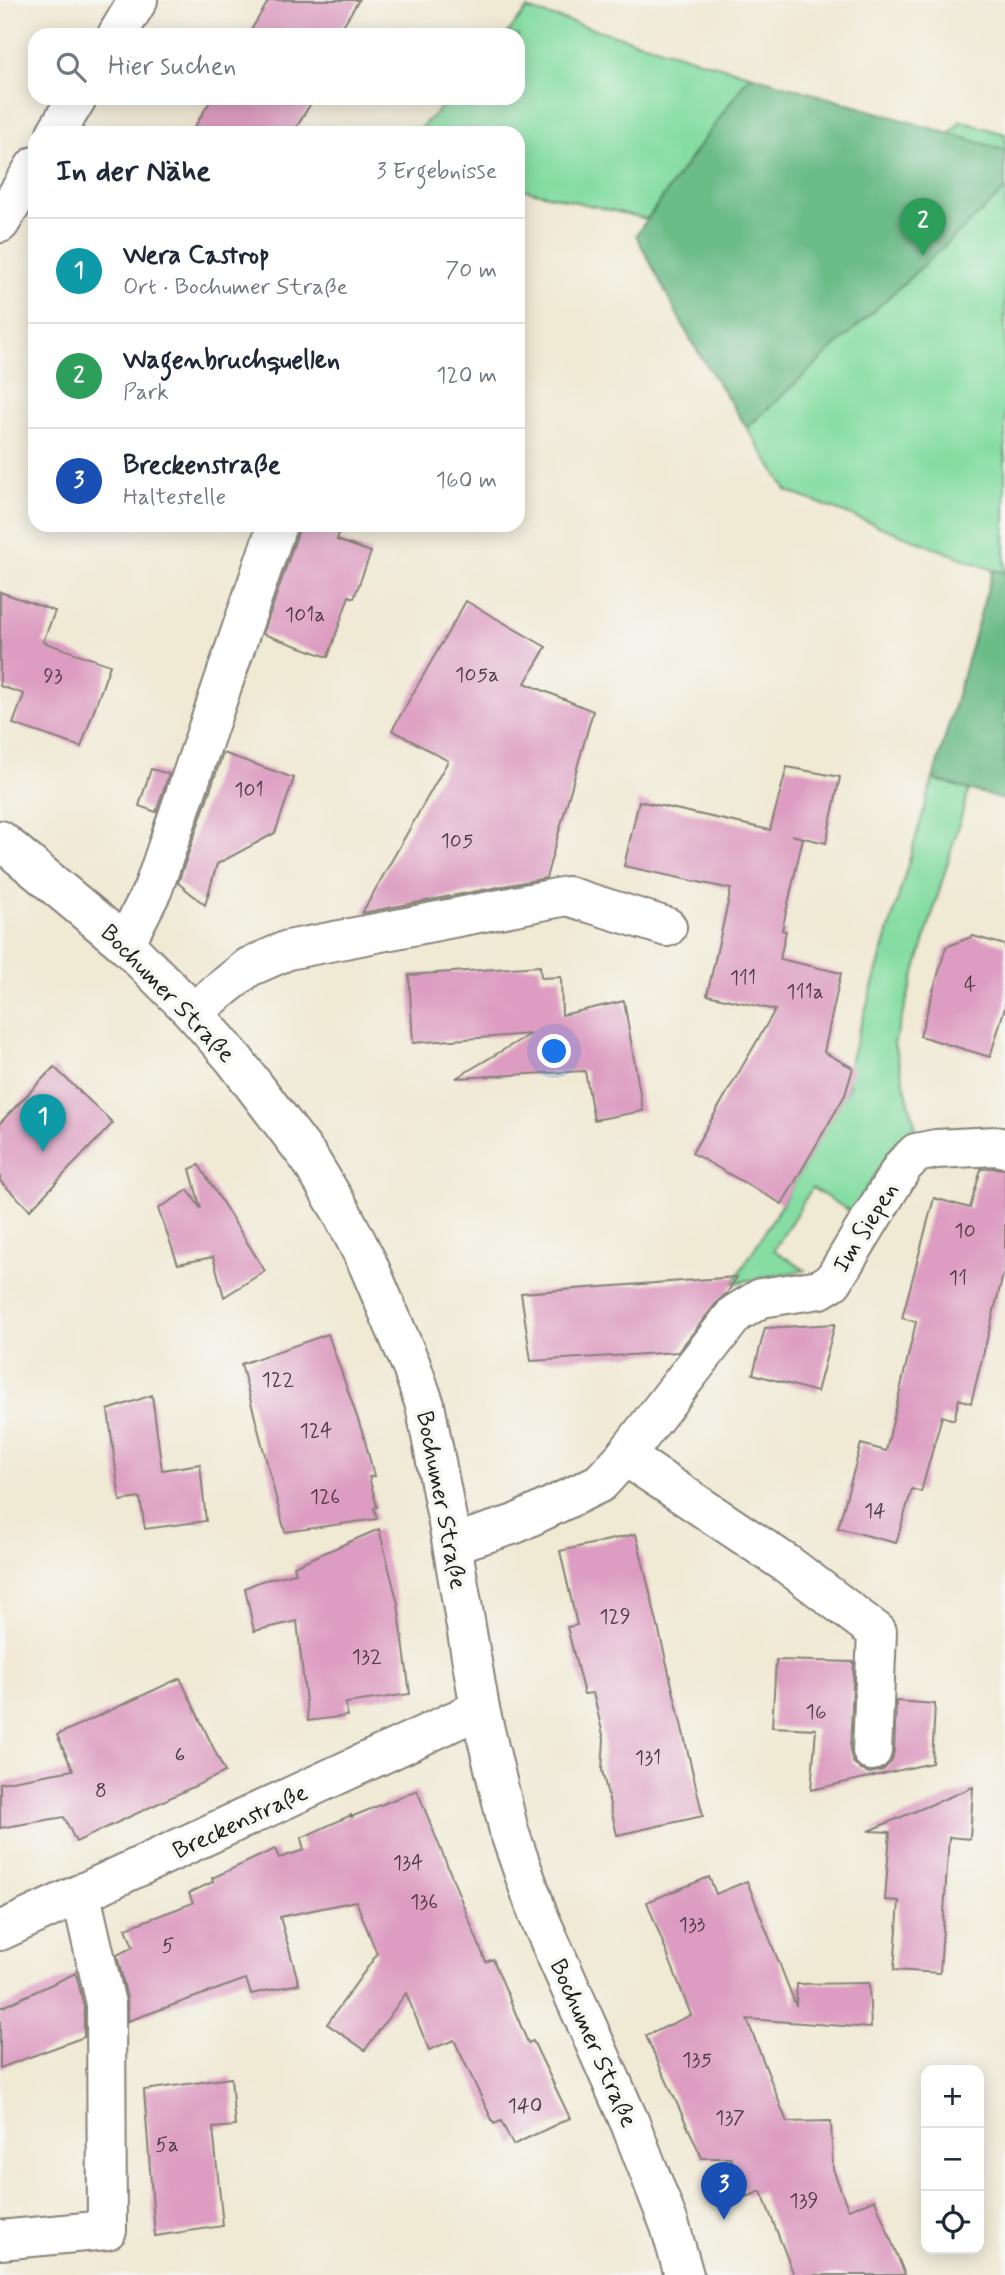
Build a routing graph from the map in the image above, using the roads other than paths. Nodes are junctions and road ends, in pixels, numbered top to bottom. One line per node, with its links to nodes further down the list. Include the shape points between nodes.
1 (138, 0): 2 (street)
2 (121, 28)
3 (73, 105): 4 (street)
4 (60, 126)
5 (28, 177): 6 (street)
6 (0, 223)
7 (274, 532): 10 (street, via 153,890)
8 (0, 840): 10 (street, Bochumer Straße)
9 (667, 927): 11 (street, via 567,896 288,950 249,967)
10 (125, 944): 11 (street, Bochumer Straße)
11 (193, 1012): 14 (street, Bochumer Straße, via 309,1158 367,1262 425,1405)
12 (1005, 1148): 13 (street, Im Siepen, via 916,1153 903,1166 833,1281 820,1289 761,1298 735,1314)
13 (625, 1456): 14 (street, Im Siepen, via 600,1483 514,1524); 16 (street, via 787,1564 877,1632)
14 (452, 1544): 15 (street, Bochumer Straße)
15 (480, 1709): 17 (street, Breckenstraße); 20 (street, Bochumer Straße, via 509,1830 539,1917 630,2123)
16 (872, 1751)
17 (81, 1895): 18 (street, Breckenstraße); 19 (street, via 106,2004 107,2230)
18 (0, 1931)
19 (0, 2240)
20 (684, 2275)

